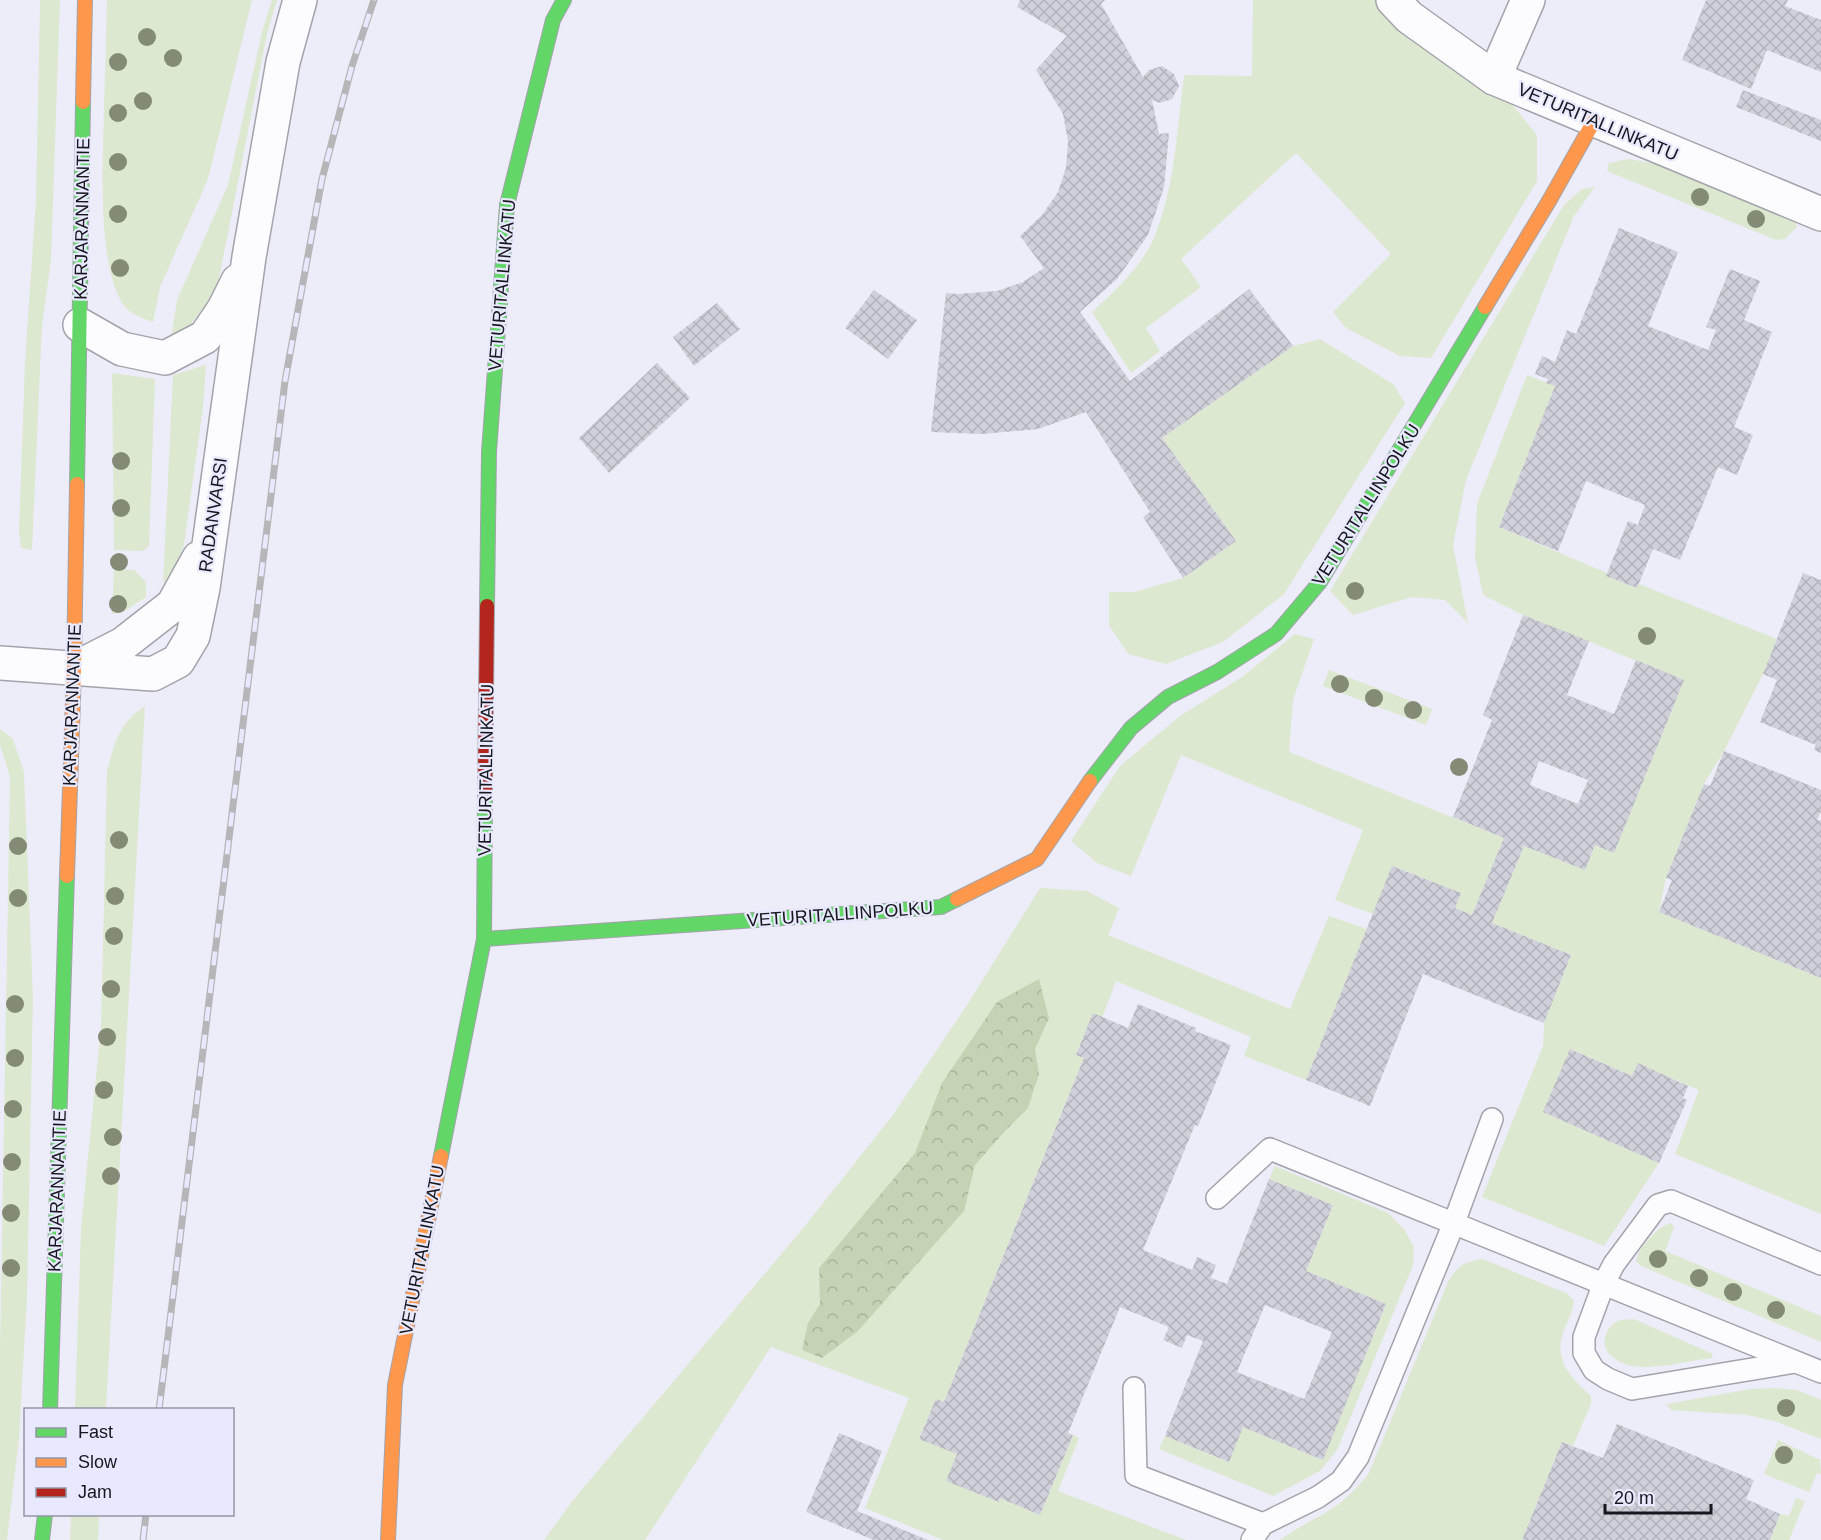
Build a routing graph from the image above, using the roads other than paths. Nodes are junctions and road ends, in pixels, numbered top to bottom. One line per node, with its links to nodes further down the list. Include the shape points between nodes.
1 (85, 0): 10 (street, KARJARANNANTIE)
2 (300, 0): 9 (street, RADANVARSI, via 283,62)
3 (564, 0): 14 (street, VETURITALLINKATU, via 553,20 507,205 489,452)
4 (1394, 0): 6 (street, VETURITALLINKATU, via 1409,17)
5 (1528, 0): 6 (street)
6 (1494, 78): 7 (street, VETURITALLINKATU)
7 (1594, 121): 8 (street, VETURITALLINKATU); 14 (street, VETURITALLINPOLKU, via 1320,582 1276,634 1217,672 1168,697 1131,728 1037,860 941,907)
8 (1821, 214)
9 (249, 257): 10 (street, RADANVARSI, via 206,337 165,358 122,349); 11 (street, RADANVARSI)
10 (80, 326): 13 (street, KARJARANNANTIE)
11 (211, 535): 13 (street, via 173,605 123,644); 13 (street, RADANVARSI, via 193,636 178,661 153,674)
12 (0, 663): 13 (street, RADANVARSI)
13 (74, 669): 23 (street, KARJARANNANTIE)
14 (484, 939): 27 (street, VETURITALLINKATU, via 395,1385)
15 (1492, 1119): 17 (lane)
16 (1217, 1198): 17 (lane, via 1270,1149)
17 (1454, 1223): 19 (lane); 25 (lane, via 1358,1457 1341,1481)
18 (1821, 1264): 19 (lane, via 1671,1201 1658,1204)
19 (1604, 1283): 20 (lane); 20 (lane, via 1584,1337 1584,1353 1594,1370 1632,1389)
20 (1796, 1362): 21 (lane)
21 (1821, 1372)
22 (1134, 1388): 25 (lane, via 1136,1476)
23 (50, 1408)
24 (45, 1516): 26 (street)
25 (1258, 1532)
26 (42, 1540)
27 (388, 1540)

